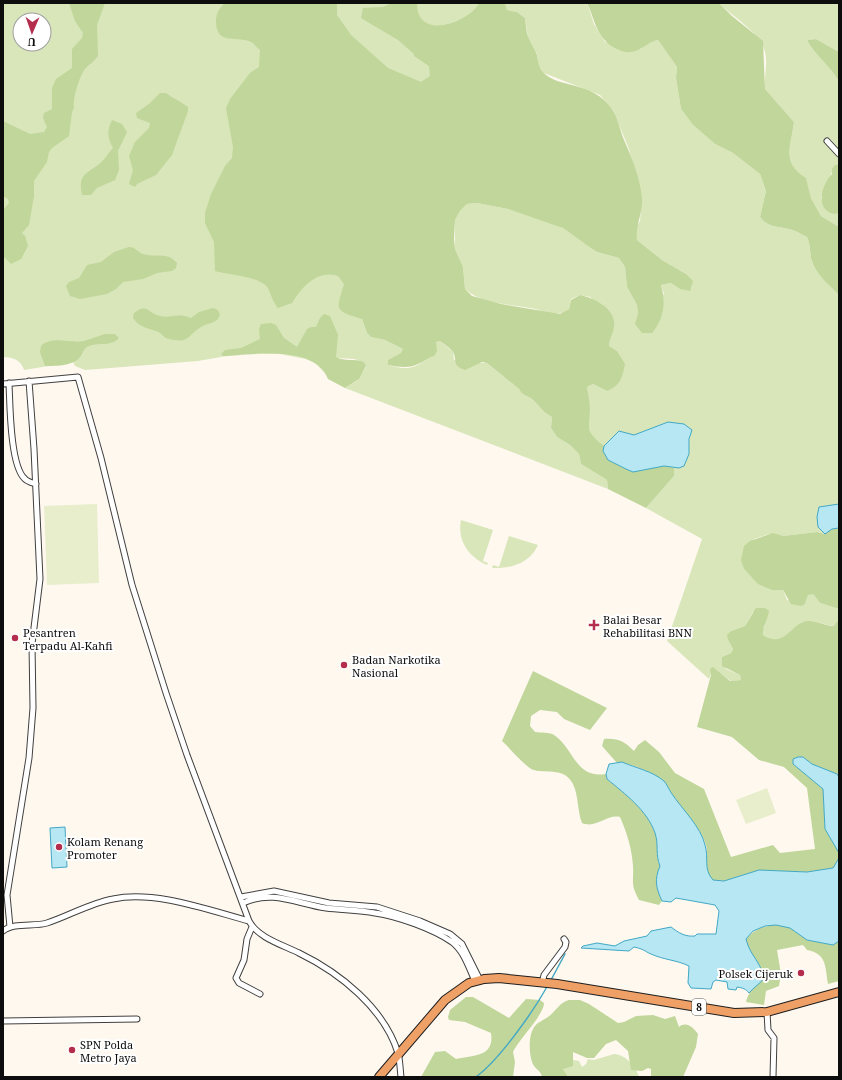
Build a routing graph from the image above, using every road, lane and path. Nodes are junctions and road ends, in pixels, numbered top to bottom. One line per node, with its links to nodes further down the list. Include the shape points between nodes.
1 (827, 140): 2 (street)
2 (839, 154)
3 (29, 381): 4 (street); 5 (street); 6 (street, via 78,378 139,607 187,755)
4 (6, 383): 5 (street, via 18,466 26,480)
5 (36, 484): 10 (street, via 40,579 32,644 33,714 27,770 7,895)
6 (241, 897): 7 (street); 8 (street, via 274,891 293,894)
7 (243, 903): 8 (street, via 273,896); 9 (street)
8 (320, 904): 14 (street, via 376,913 418,926 448,939 458,948)
9 (249, 921): 10 (street, via 158,898 133,896 101,902 47,923); 11 (street)
10 (10, 927): 12 (street)
11 (252, 927): 17 (street, via 246,939 244,960 236,978 239,983); 21 (street, via 341,978 372,1008 392,1038)
12 (3, 931)
13 (564, 940): 15 (street, via 565,947 544,975)
14 (477, 980): 15 (highway, 8, via 499,978); 21 (highway, 8, via 458,989 445,1000)
15 (543, 983): 18 (highway, 8, via 734,1013)
16 (839, 992): 18 (highway, 8)
17 (260, 994)
18 (767, 1012): 24 (street, via 768,1030 774,1038)
19 (137, 1019): 20 (street)
20 (3, 1021)
21 (399, 1054): 22 (highway, 8); 23 (street)
22 (379, 1077)
23 (401, 1077)
24 (773, 1077)

